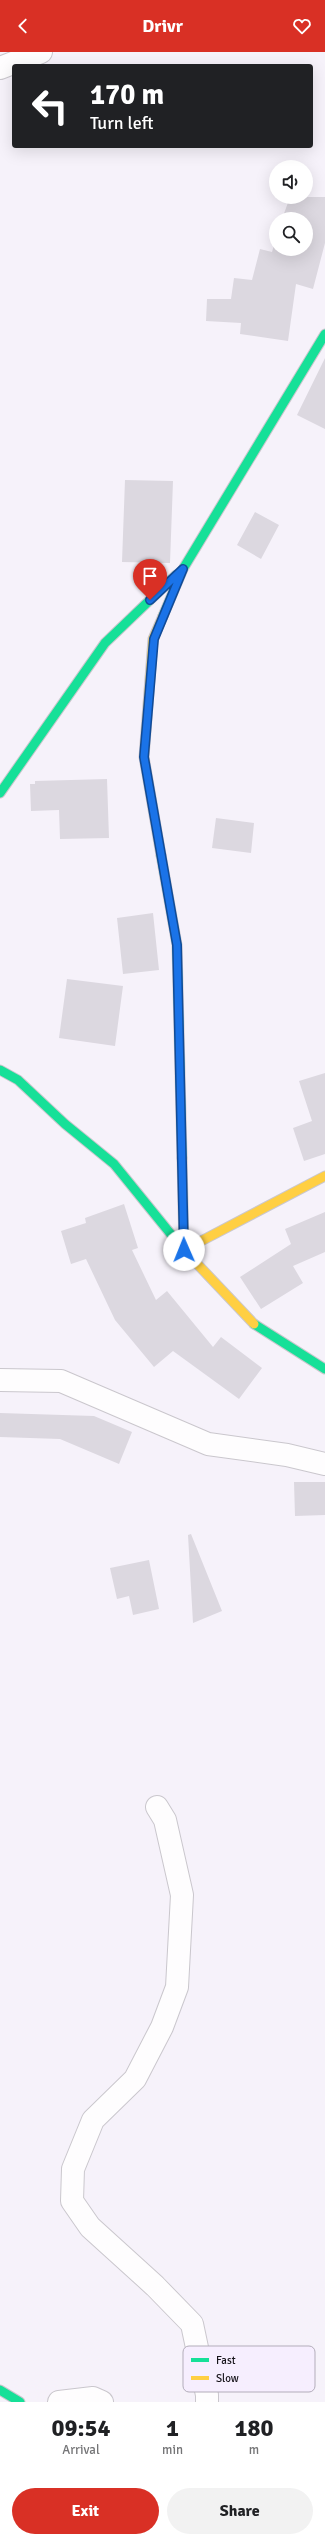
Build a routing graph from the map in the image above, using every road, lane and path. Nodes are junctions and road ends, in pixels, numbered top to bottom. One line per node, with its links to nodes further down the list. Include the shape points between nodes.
1 (41, 52): 2 (street)
2 (0, 68)
3 (325, 334): 4 (street)
4 (183, 569): 5 (street, via 106,643); 8 (street, via 154,639 144,757 177,945)
5 (0, 793)
6 (0, 1070): 8 (street, via 18,1080 65,1124 114,1164)
7 (325, 1176): 8 (street)
8 (184, 1250): 9 (street, via 254,1324)
9 (325, 1369)
10 (0, 1380): 11 (street, via 60,1381 208,1444 287,1455)
11 (325, 1464)
12 (157, 1807): 13 (street, via 164,1820 182,1894 177,1987 162,2027 135,2079 93,2120 73,2169 72,2201 90,2227 155,2286 192,2324)
13 (197, 2346)
14 (0, 2390): 16 (street)
15 (207, 2392): 19 (street)
16 (20, 2402)
17 (59, 2402): 18 (street, via 93,2398)
18 (102, 2402)
19 (207, 2402)

